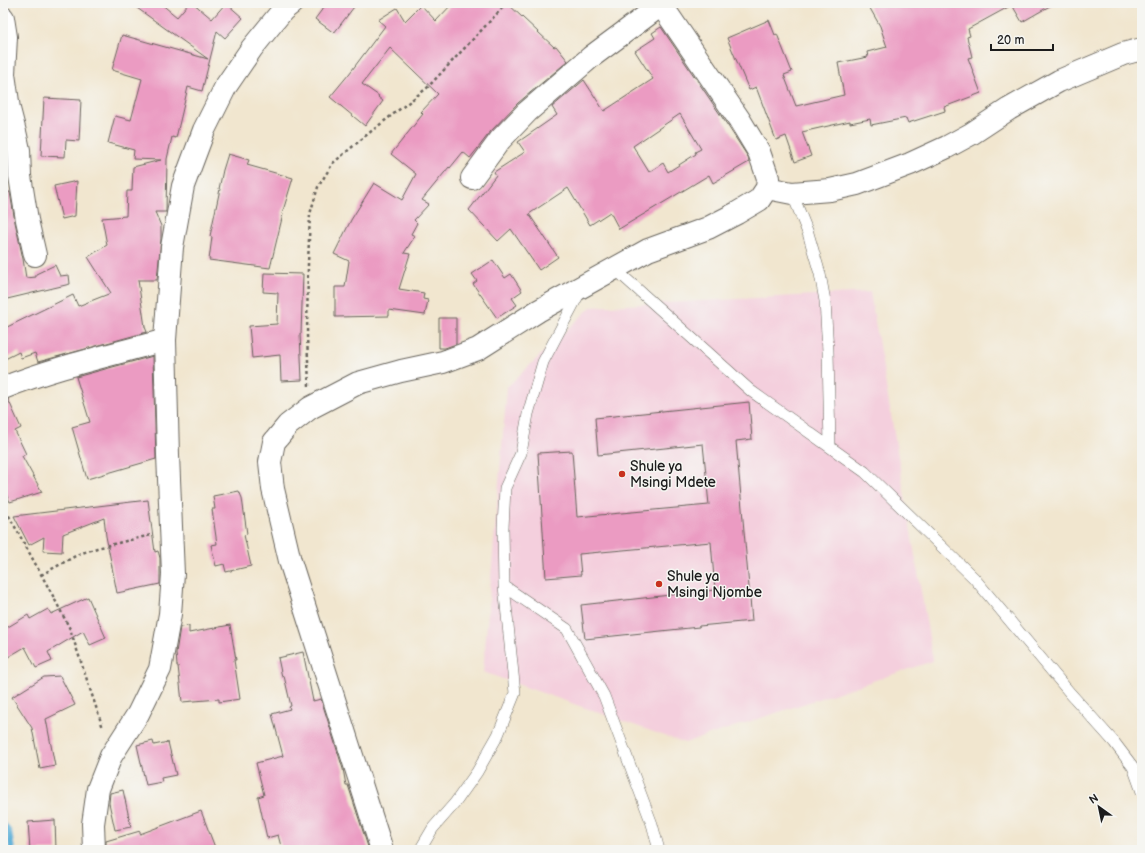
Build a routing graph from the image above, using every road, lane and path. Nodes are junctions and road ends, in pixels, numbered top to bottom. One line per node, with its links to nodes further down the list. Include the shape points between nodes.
1 (292, 3): 12 (street, via 283,10 252,48 226,86 204,130 183,186 172,247)
2 (507, 3): 14 (path, via 427,88 334,163 318,187 310,214 308,250 307,335)
3 (664, 5): 6 (street, via 591,57 527,112 500,140); 7 (street, via 759,152 768,178)
4 (3, 18): 9 (street, via 6,37 4,74 9,109 18,143 20,176)
5 (1142, 50): 8 (street, via 1123,54 1059,81 971,134 910,164 857,184 830,190)
6 (472, 178)
7 (767, 188): 8 (street); 10 (street, via 759,200 737,213 708,228 648,250)
8 (792, 193): 15 (lane, via 808,233 825,301)
9 (35, 255)
10 (615, 269): 11 (street); 15 (lane, via 751,391)
11 (583, 286): 14 (street, via 478,349 443,362 358,383); 19 (lane, via 543,362 520,453 505,488)
12 (165, 340): 13 (street, via 66,367); 17 (street)
13 (3, 388)
14 (310, 408): 23 (street, via 288,425 274,442 270,462 273,489 290,561)
15 (830, 447): 21 (lane, via 865,472 974,578 1134,767)
16 (3, 505): 18 (path)
17 (171, 532): 18 (path, via 97,548 79,554); 20 (street, via 173,574 160,669 138,714)
18 (41, 574): 20 (path, via 70,629)
19 (504, 586): 24 (lane, via 515,693 498,735 477,772 433,828); 25 (lane, via 567,629 604,696 652,824)
20 (111, 756): 22 (street, via 98,789 93,824)
21 (1142, 792)
22 (94, 850)
23 (382, 850)
24 (420, 850)
25 (659, 850)

